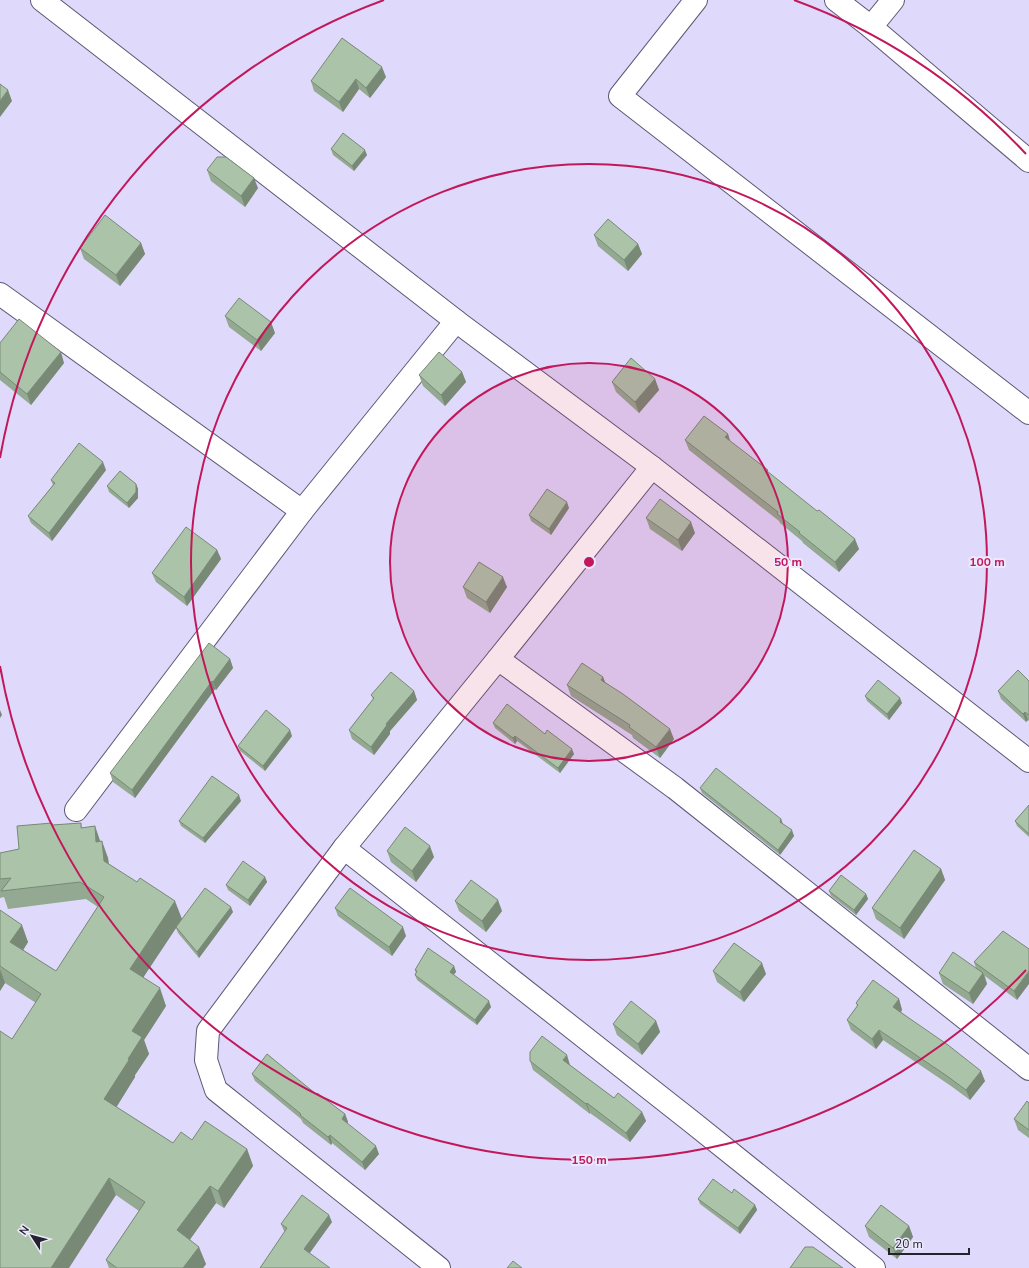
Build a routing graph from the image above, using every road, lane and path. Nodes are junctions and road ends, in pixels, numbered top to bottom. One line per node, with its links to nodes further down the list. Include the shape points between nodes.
1 (42, 0): 8 (street)
2 (696, 0): 9 (street, via 620,96)
3 (836, 0): 5 (street)
4 (893, 0): 5 (street)
5 (871, 28): 6 (street)
6 (1029, 161)
7 (0, 294): 11 (street)
8 (456, 321): 10 (street); 11 (street)
9 (1029, 413)
10 (652, 467): 12 (street); 13 (street)
11 (302, 511): 14 (street)
12 (498, 659): 15 (street); 16 (street, via 674,788)
13 (1029, 761)
14 (76, 810)
15 (344, 848): 17 (street, via 208,1031 206,1060 216,1090); 18 (street)
16 (1029, 1069)
17 (439, 1268)
18 (874, 1268)

